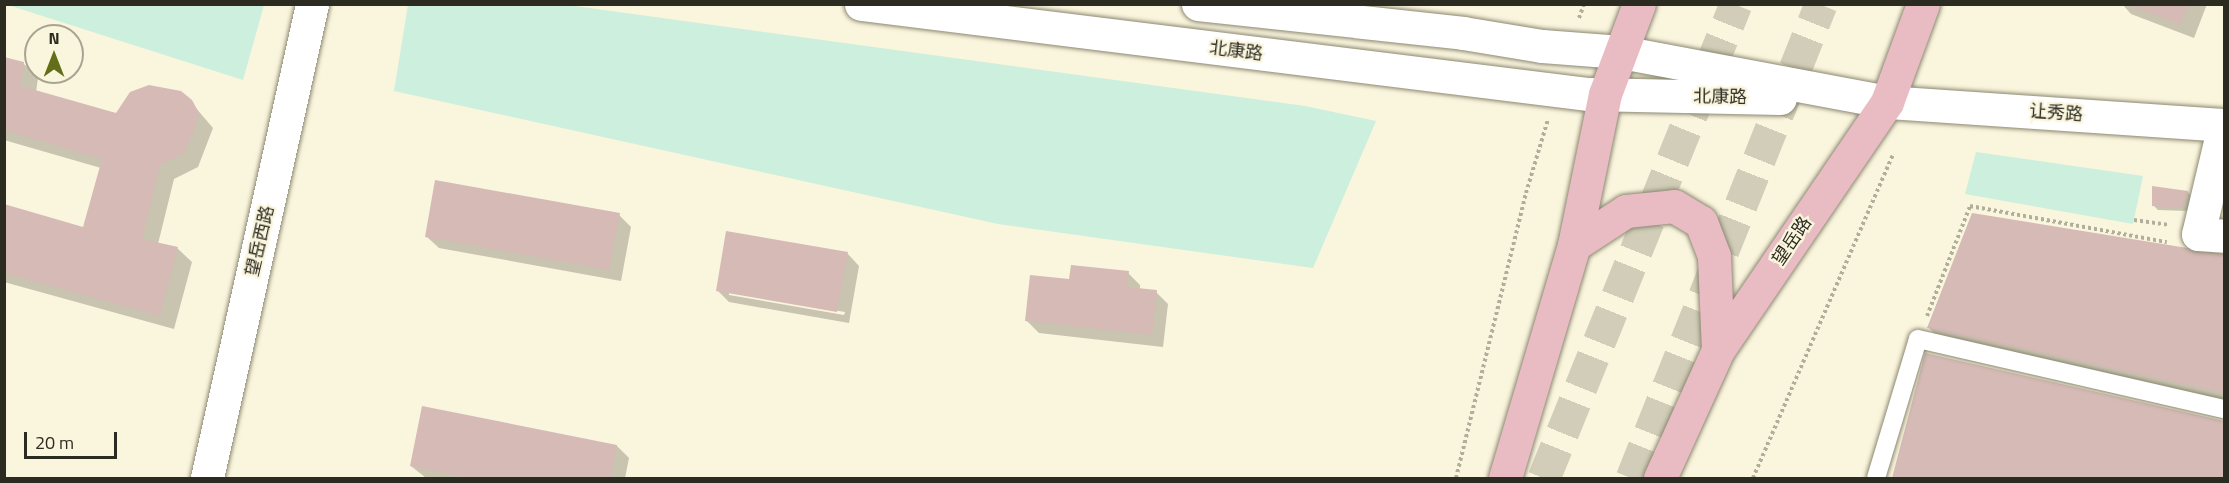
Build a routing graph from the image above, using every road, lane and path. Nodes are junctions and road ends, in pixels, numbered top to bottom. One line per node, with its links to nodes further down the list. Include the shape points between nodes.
1 (312, 4): 20 (main road, 望岳西路)
2 (861, 4): 9 (main road, 北康路)
3 (1198, 4): 7 (main road, 北康路)
4 (1584, 4): 7 (path)
5 (1639, 4): 8 (main road)
6 (1923, 4): 11 (main road, 望岳路)
7 (1567, 48): 8 (main road, 北康路)
8 (1621, 52): 10 (main road); 11 (main road, 北康路)
9 (1557, 88): 10 (main road, 北康路); 21 (path, via 1526,193)
10 (1605, 94): 11 (main road, 北康路); 16 (main road)
11 (1887, 102): 12 (main road, 让秀路); 18 (main road, 望岳路)
12 (2224, 125): 14 (main road, via 2198,234)
13 (1895, 149): 24 (path)
14 (2224, 236)
15 (2176, 242): 17 (path, via 2084,229 1970,206)
16 (1574, 245): 18 (main road, via 1626,211 1674,206 1701,222 1714,256); 22 (main road)
17 (1918, 339): 19 (lane); 25 (lane)
18 (1718, 350): 23 (main road, 望岳路)
19 (2224, 409)
20 (207, 478)
21 (1456, 478)
22 (1505, 478)
23 (1660, 478)
24 (1753, 478)
25 (1876, 478)

